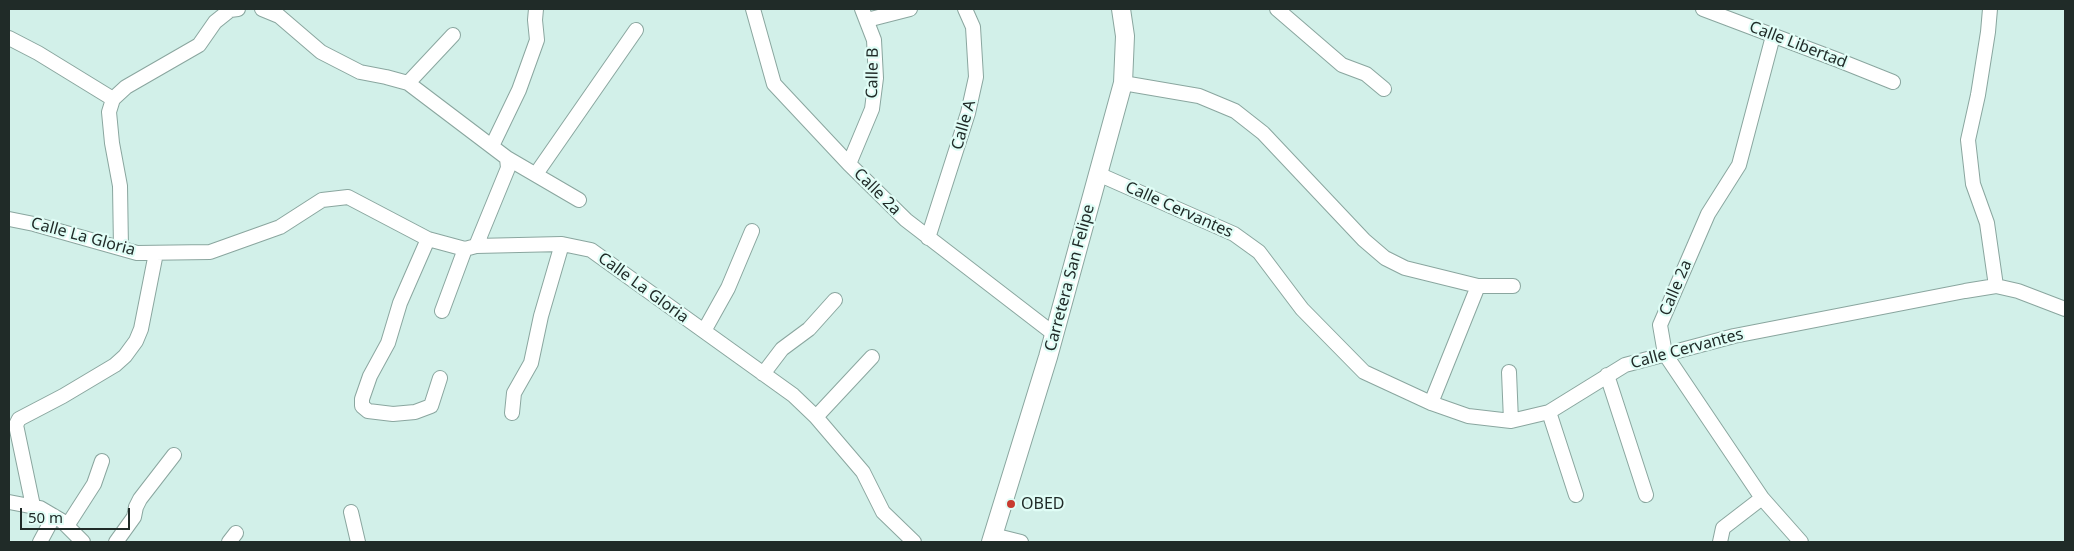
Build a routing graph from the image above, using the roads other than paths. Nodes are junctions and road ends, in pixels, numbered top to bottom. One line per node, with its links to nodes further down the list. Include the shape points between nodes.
1 (238, 9): 20 (street, via 230,10 215,22 199,45 126,87)
2 (262, 9): 18 (street, via 279,16 321,52 360,72)
3 (536, 9): 21 (street, via 537,40 519,90)
4 (753, 9): 23 (street, Calle 2a, via 774,84)
5 (910, 9): 11 (street)
6 (966, 9): 29 (street, Calle A, via 973,28 976,77 968,113)
7 (1121, 9): 16 (main road, Carretera San Felipe, via 1125,36)
8 (1277, 9): 19 (street, via 1342,65 1366,74)
9 (1702, 9): 14 (street, Calle Libertad)
10 (1990, 9): 37 (street, via 1968,140 1973,184 1987,223)
11 (865, 15): 23 (street, Calle B, via 874,40 876,78 872,109)
12 (636, 30): 24 (street)
13 (453, 35): 18 (street)
14 (1773, 36): 17 (street, Calle Libertad); 43 (street, Calle 2a, via 1739,165 1708,214 1660,325)
15 (9, 38): 20 (street)
16 (1123, 82): 25 (main road, Carretera San Felipe); 35 (street, via 1199,96 1235,112 1263,133 1385,258 1405,268)
17 (1892, 82)
18 (408, 83): 21 (street)
19 (1384, 89)
20 (113, 99): 32 (street, via 109,112 120,186)
21 (492, 146): 22 (street)
22 (508, 158): 24 (street); 33 (street, via 508,168)
23 (850, 164): 29 (street, Calle 2a)
24 (536, 174): 26 (street)
25 (1098, 174): 42 (main road, Carretera San Felipe); 49 (street, Calle Cervantes, via 1234,234 1258,252 1302,309 1364,372)
26 (579, 200)
27 (9, 219): 32 (street, Calle La Gloria)
28 (752, 231): 41 (street, via 728,288)
29 (928, 238): 42 (street, Calle 2a)
30 (428, 239): 33 (street, Calle La Gloria); 34 (street, Calle La Gloria, via 348,197 322,200 280,227 210,252); 48 (street, via 400,303 388,343 370,376 362,406 368,411 393,414 432,406)
31 (562, 244): 33 (street, Calle La Gloria); 41 (street, Calle La Gloria, via 592,250); 51 (street, via 531,363 514,393)
32 (121, 248): 34 (street, Calle La Gloria, via 137,253)
33 (471, 248): 40 (street)
34 (156, 253): 60 (street, via 141,329 124,356 115,365 19,419 16,425)
35 (1478, 286): 36 (street); 49 (street)
36 (1513, 286)
37 (1996, 286): 39 (street, Calle Cervantes); 43 (street, Calle Cervantes, via 1744,334)
38 (835, 300): 46 (street, via 809,330 782,350)
39 (2065, 309)
40 (442, 311)
41 (704, 331): 46 (street, Calle La Gloria)
42 (1054, 334): 64 (main road, Carretera San Felipe)
43 (1665, 354): 47 (street, Calle Cervantes, via 1625,365); 58 (street, Calle 2a)
44 (872, 357): 52 (street)
45 (1509, 372): 53 (street)
46 (763, 374): 52 (street, Calle La Gloria, via 793,395)
47 (1607, 375): 50 (street, Calle Cervantes); 57 (street)
48 (440, 378)
49 (1431, 403): 53 (street, Calle Cervantes, via 1468,416)
50 (1549, 412): 53 (street, Calle Cervantes); 56 (street)
51 (512, 413)
52 (816, 417): 69 (street, Calle La Gloria, via 863,472 883,512)
53 (1512, 421)
54 (174, 455): 67 (street, via 140,499 134,517)
55 (102, 461): 63 (street, via 94,484)
56 (1576, 495)
57 (1646, 495)
58 (1762, 498): 71 (street, via 1723,528); 72 (street, Calle 2a)
59 (9, 502): 60 (street)
60 (33, 506): 62 (street)
61 (350, 512): 68 (street)
62 (54, 516): 63 (street); 65 (street)
63 (67, 526): 66 (street)
64 (992, 539): 70 (street)
65 (40, 542)
66 (83, 542)
67 (116, 542)
68 (358, 542)
69 (914, 542)
70 (1021, 542)
71 (1720, 542)
72 (1801, 542)

